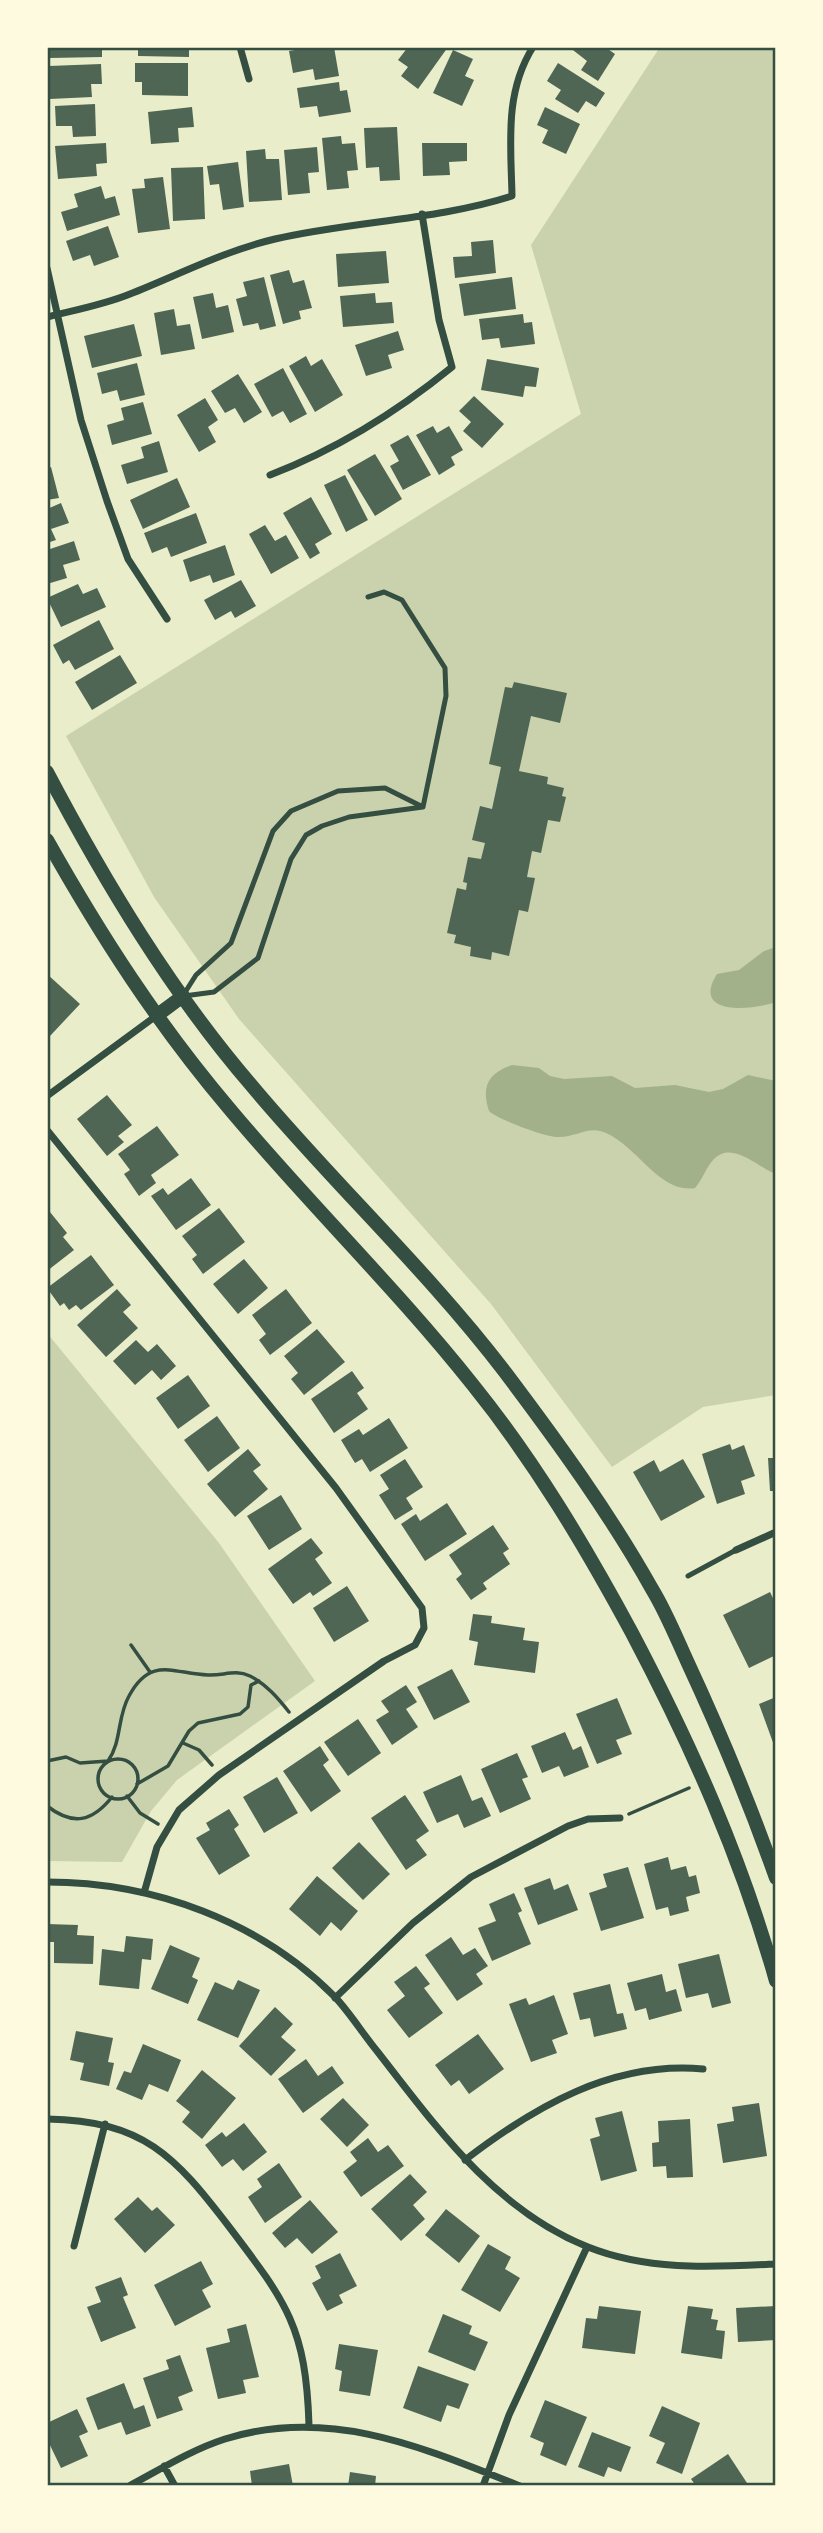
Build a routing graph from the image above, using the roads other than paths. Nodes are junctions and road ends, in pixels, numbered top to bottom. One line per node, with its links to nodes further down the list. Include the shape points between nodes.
1 (240, 47): 3 (street)
2 (530, 48): 4 (street, via 508,133 512,196 479,207)
3 (249, 79)
4 (422, 214): 6 (street, via 273,239 205,261 127,295); 7 (street, via 439,320 452,368 330,449)
5 (47, 268): 6 (street)
6 (52, 316): 9 (street, via 128,559)
7 (270, 475)
8 (368, 597): 11 (lane, via 384,592 402,600 445,668 446,696)
9 (167, 619)
10 (47, 772): 13 (main road, via 104,873)
11 (423, 807): 13 (lane, via 349,817 306,835 291,859 258,958 214,992); 13 (lane, via 385,788 338,792 291,811 273,831 231,943 196,975)
12 (47, 840): 14 (main road, via 121,967)
13 (183, 996): 14 (main road); 21 (main road, via 250,1084 440,1293 497,1363 618,1533 654,1590 702,1693)
14 (156, 1016): 15 (street); 24 (main road, via 226,1105 409,1308 539,1473 589,1553 673,1711 754,1902)
15 (47, 1096)
16 (47, 1130): 23 (street, via 336,1488 422,1608 424,1628 415,1645 384,1661 219,1775 179,1810 157,1847)
17 (776, 1532): 18 (street)
18 (736, 1550): 19 (lane)
19 (688, 1576)
20 (620, 1818): 25 (street, via 588,1819 568,1826 471,1877 413,1923)
21 (776, 1878)
22 (47, 1882): 23 (street)
23 (144, 1893): 25 (street, via 242,1929 276,1949)
24 (776, 1981)
25 (335, 1998): 29 (street)
26 (703, 2069): 29 (street, via 670,2066 602,2079 524,2119)
27 (47, 2119): 28 (street)
28 (105, 2124): 30 (street); 33 (street, via 153,2145 175,2162 274,2287 286,2305 302,2349)
29 (465, 2161): 31 (street, via 521,2211)
30 (74, 2246)
31 (587, 2247): 32 (street, via 645,2263 684,2267); 35 (street)
32 (776, 2264)
33 (309, 2425): 34 (street, via 226,2439); 35 (street, via 388,2437)
34 (164, 2466): 36 (street); 37 (street)
35 (487, 2473): 38 (street); 39 (street)
36 (129, 2486)
37 (175, 2486)
38 (484, 2486)
39 (520, 2486)

